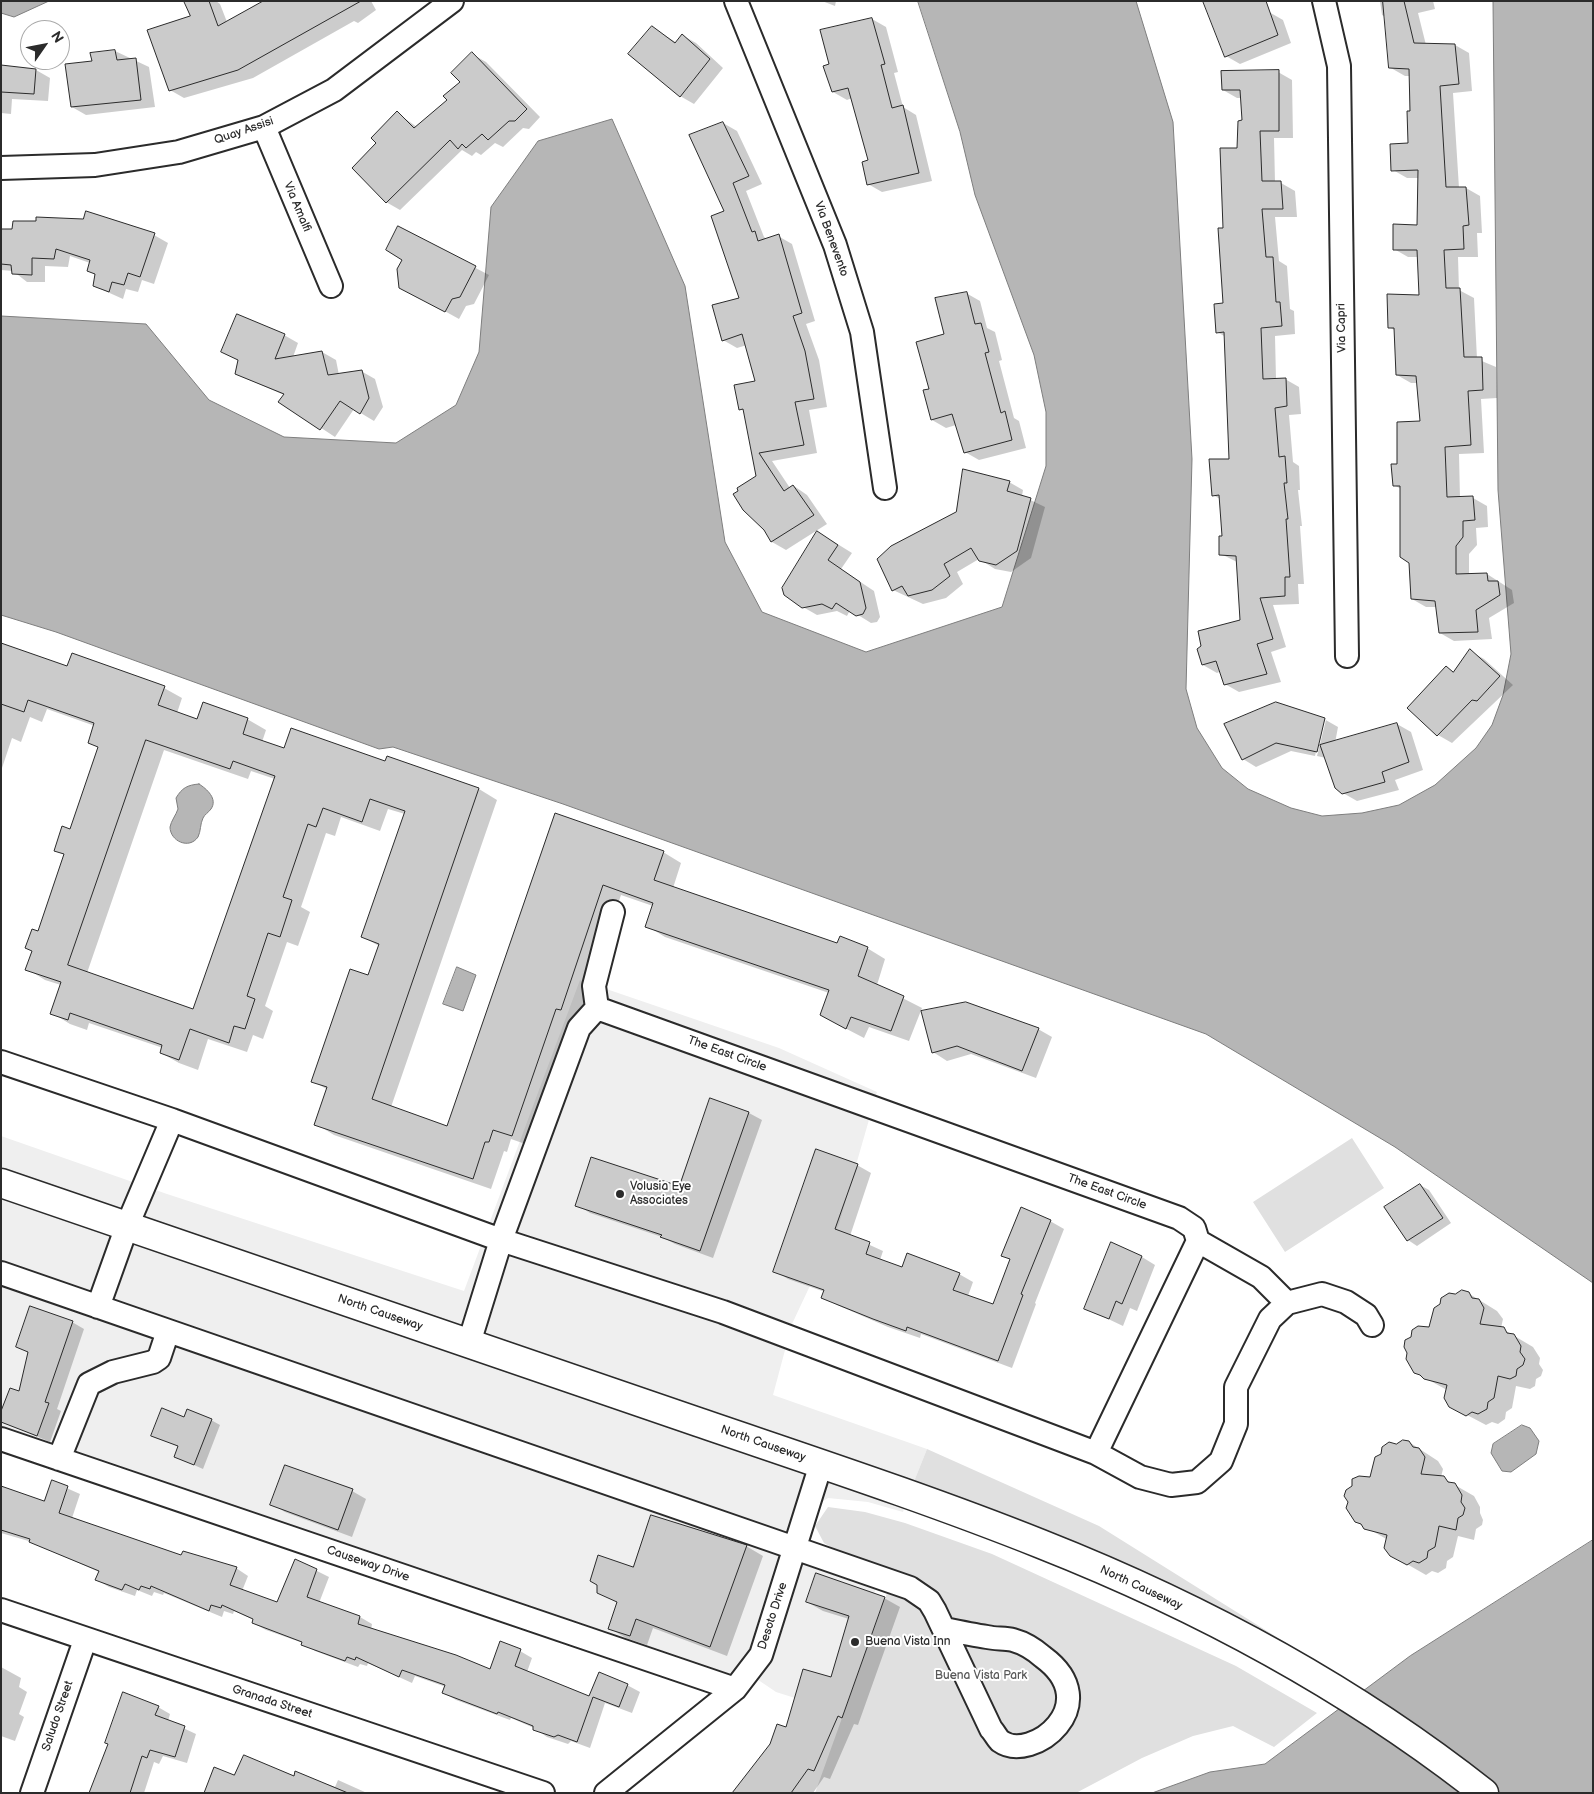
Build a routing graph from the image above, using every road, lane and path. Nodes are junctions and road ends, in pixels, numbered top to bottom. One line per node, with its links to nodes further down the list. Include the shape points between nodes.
1 (452, 1): 4 (street, Quay Assisi, via 334,90)
2 (736, 1): 7 (street, Via Benevento, via 835,244 862,332)
3 (1324, 1): 8 (street, Via Capri, via 1339,66)
4 (264, 127): 5 (street, Quay Assisi, via 179,152 95,165); 6 (street, Via Amalfi)
5 (1, 168)
6 (330, 286)
7 (885, 488)
8 (1347, 656)
9 (613, 912): 10 (street, via 594,986)
10 (597, 1008): 15 (street, The East Circle, via 1179,1218); 16 (street, via 579,1028)
11 (1, 1062): 12 (street)
12 (172, 1120): 14 (street); 16 (street)
13 (1, 1183): 14 (main road, North Causeway)
14 (127, 1226): 19 (street); 22 (main road, North Causeway)
15 (1196, 1235): 18 (street, The East Circle, via 1261,1277); 24 (street)
16 (501, 1240): 22 (street); 24 (street, via 723,1312)
17 (1, 1273): 19 (street)
18 (1287, 1303): 20 (street, via 1322,1294 1346,1302 1366,1315); 24 (street, via 1270,1319 1236,1387 1236,1424 1221,1461 1197,1482 1170,1485 1140,1477)
19 (98, 1306): 21 (street)
20 (1372, 1325)
21 (168, 1331): 25 (street, via 159,1358 153,1362 113,1372 88,1384); 27 (street)
22 (469, 1343): 26 (main road, North Causeway)
23 (1, 1439): 25 (street, Causeway Drive)
24 (1096, 1453)
25 (60, 1459): 31 (street, Causeway Drive)
26 (821, 1464): 27 (street, Desoto Drive); 35 (main road, North Causeway, via 1044,1545 1210,1620 1355,1702)
27 (795, 1546): 29 (street, via 910,1588 929,1601); 31 (street, Desoto Drive, via 761,1655)
28 (1, 1610): 30 (street, Granada Street)
29 (945, 1629): 29 (street, via 1000,1741 1016,1746 1037,1741 1056,1729 1066,1714 1069,1698 1065,1681 1052,1663 1014,1640)
30 (85, 1640): 32 (street, Saludo Street); 33 (street, Granada Street)
31 (735, 1690): 34 (street, Desoto Drive)
32 (32, 1793)
33 (543, 1793)
34 (606, 1793)
35 (1484, 1793)

